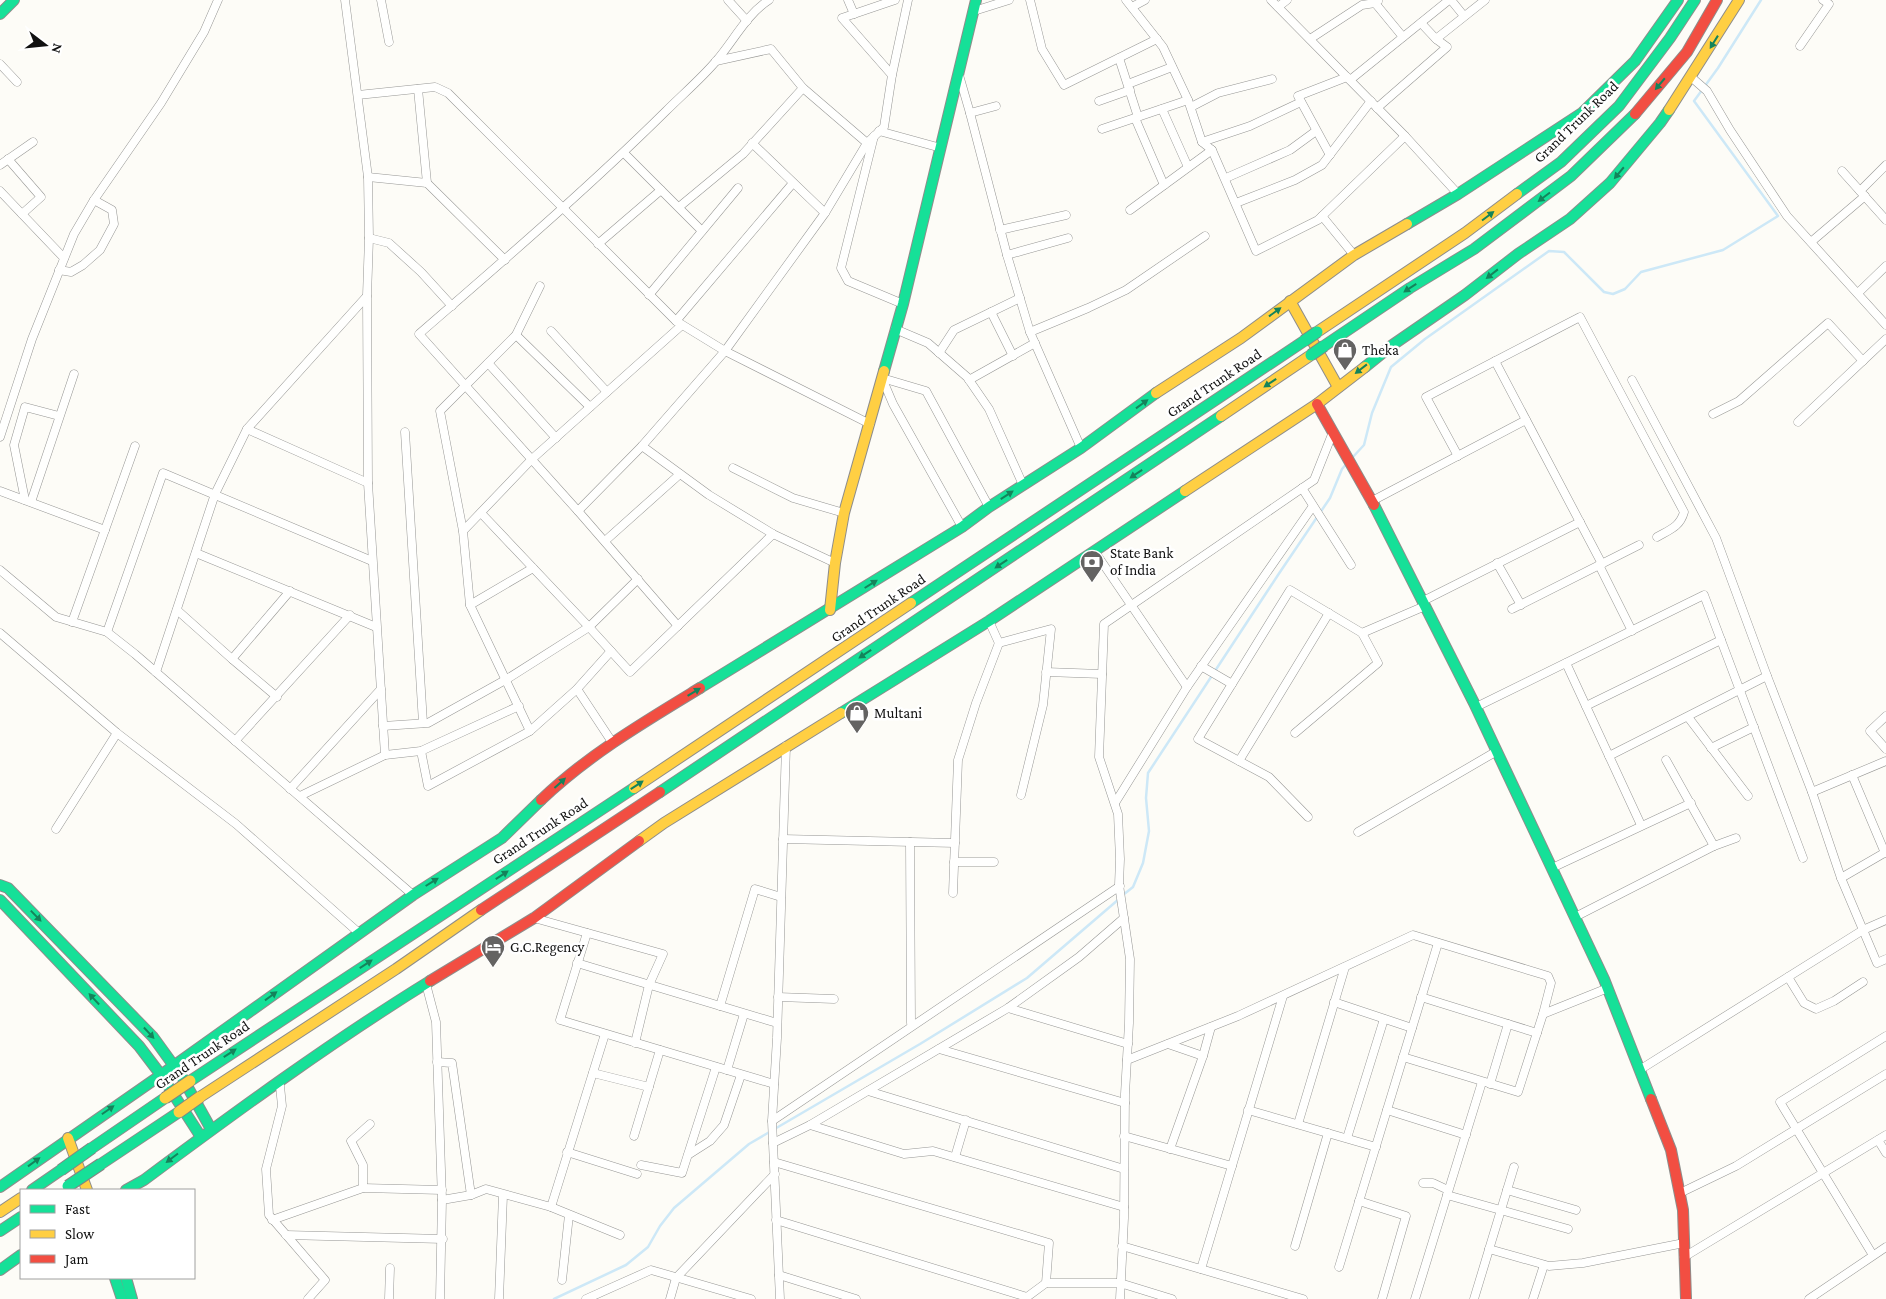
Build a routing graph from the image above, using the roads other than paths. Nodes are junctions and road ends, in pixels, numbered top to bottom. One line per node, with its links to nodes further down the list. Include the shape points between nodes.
1 (14, 0): 27 (main road)
2 (218, 0): 88 (street, via 204,32 161,103)
3 (345, 0): 51 (street)
4 (381, 0): 36 (street)
5 (728, 0): 30 (street)
6 (769, 0): 30 (street)
7 (848, 0): 28 (street)
8 (895, 0): 28 (street)
9 (908, 0): 42 (street)
10 (1010, 0): 24 (street)
11 (1030, 0): 38 (street, via 1042,49 1064,85)
12 (1126, 0): 26 (street)
13 (1145, 0): 26 (street)
14 (1271, 0): 25 (street)
15 (1286, 0): 25 (street)
16 (1450, 0): 29 (street); 31 (street)
17 (1485, 0): 29 (street)
18 (1678, 0): 86 (main road, via 1635,61 1582,113)
19 (1695, 0): 372 (main road, Grand Trunk Road, one-way to 19, bridge, via 190,1081 1465,234 1561,162 1619,106)
20 (1717, 0): 370 (main road, Grand Trunk Road, one-way to 370, bridge, via 1687,52 1631,119 1571,176 1474,250 1410,288 1080,512)
21 (1739, 0): 46 (main road, one-way to 46)
22 (1823, 0): 37 (street, via 1828,4)
23 (1377, 2): 32 (street); 34 (street, via 1362,5)
24 (975, 6): 43 (main road)
25 (1278, 6): 34 (street)
26 (1132, 7): 33 (street)
27 (0, 14)
28 (854, 14): 42 (street, via 842,18)
29 (1464, 16): 35 (street)
30 (747, 21): 39 (street)
31 (1421, 23): 32 (street); 35 (street)
32 (1403, 38): 45 (street)
33 (1157, 39): 38 (street); 41 (street)
34 (1310, 39): 45 (street)
35 (1436, 39): 57 (street, via 1447,47)
36 (389, 42)
37 (1800, 46)
38 (1120, 58): 48 (street)
39 (716, 61): 50 (street, via 771,49); 71 (street)
40 (0, 64): 47 (street)
41 (1172, 67): 48 (street); 55 (street)
42 (892, 75): 63 (street, via 884,127)
43 (958, 75): 59 (street); 69 (main road)
44 (1272, 79): 55 (street)
45 (1349, 79): 53 (street); 54 (street, via 1298,96)
46 (1695, 80): 103 (street, via 1707,91 1787,216); 139 (main road, one-way to 139, via 1610,183 1570,219)
47 (17, 82)
48 (1129, 87): 52 (street); 60 (street)
49 (418, 88): 51 (street); 80 (street); 91 (street, via 435,87 448,93)
50 (803, 88): 67 (street); 68 (street)
51 (358, 95): 78 (street)
52 (1099, 101)
53 (1371, 101): 57 (street); 72 (street)
54 (1301, 102): 62 (street); 66 (street, via 1250,126)
55 (1190, 104): 58 (street); 66 (street)
56 (996, 106): 59 (street)
57 (1377, 108): 64 (street)
58 (1162, 109): 60 (street); 76 (street)
59 (970, 113): 98 (street)
60 (1137, 118): 61 (street); 82 (street)
61 (1102, 130)
62 (1316, 131): 72 (street); 79 (street, via 1290,150)
63 (877, 134): 68 (street); 69 (street); 117 (street, via 841,268 848,281)
64 (1405, 136): 86 (street); 96 (street)
65 (33, 142): 73 (street)
66 (1202, 142): 70 (street)
67 (752, 143): 81 (street); 90 (street)
68 (867, 143): 93 (street)
69 (941, 148): 117 (main road)
70 (1212, 150): 76 (street); 79 (street)
71 (624, 153): 84 (street); 91 (street)
72 (1330, 155): 89 (street, via 1322,165 1296,180)
73 (8, 159): 74 (street); 94 (street, via 41,197)
74 (0, 165)
75 (1886, 165): 87 (street)
76 (1188, 167): 82 (street)
77 (1842, 171): 87 (street)
78 (368, 178): 80 (street); 101 (street)
79 (1226, 178): 89 (street)
80 (427, 183): 108 (street)
81 (794, 183): 93 (street); 120 (street)
82 (1164, 185): 92 (street)
83 (738, 188): 99 (street)
84 (661, 190): 90 (street); 104 (street)
85 (0, 192): 94 (street)
86 (1458, 194): 105 (main road)
87 (1863, 194): 97 (street); 103 (street)
88 (94, 200): 107 (street); 109 (street, via 112,210 114,224 100,250 83,266 71,272)
89 (1236, 203): 96 (street, via 1256,251)
90 (679, 207): 99 (street)
91 (563, 209): 104 (street); 108 (street)
92 (1130, 210)
93 (825, 213): 128 (street)
94 (22, 214): 107 (street)
95 (1066, 215): 98 (street)
96 (1322, 216): 105 (street)
97 (1886, 220)
98 (1000, 230): 106 (street)
99 (702, 231): 113 (street)
100 (1206, 236): 124 (street, via 1126,290)
101 (369, 238): 114 (street); 118 (street, via 389,243)
102 (1068, 238): 106 (street)
103 (1811, 242): 112 (street)
104 (598, 244): 113 (street)
105 (1354, 254): 116 (main road)
106 (1007, 255): 115 (street)
107 (64, 258): 109 (street)
108 (505, 260): 118 (street)
109 (59, 270): 151 (street)
110 (1885, 270): 112 (street)
111 (540, 286): 125 (street)
112 (1858, 294): 121 (street)
113 (648, 295): 120 (street)
114 (367, 296): 148 (street); 160 (street)
115 (1020, 298): 119 (street); 124 (street)
116 (1290, 300): 139 (main road); 155 (main road, one-way to 116, via 1171,382 1241,338)
117 (902, 304): 122 (main road)
118 (452, 306): 138 (street, via 419,334)
119 (991, 312): 129 (street, via 954,330); 130 (street)
120 (679, 323): 128 (street); 140 (street)
121 (1886, 324)
122 (895, 329): 129 (street, via 928,343); 135 (main road)
123 (551, 331): 140 (street)
124 (1030, 332): 127 (street)
125 (516, 334): 133 (street); 142 (street)
126 (1886, 339): 132 (street)
127 (1035, 343): 130 (street); 155 (street)
128 (725, 351): 147 (street); 154 (street)
129 (939, 353): 136 (street)
130 (1013, 356): 136 (street)
131 (1495, 361): 145 (street); 156 (street, via 1426,397); 177 (street, via 1580,317 1684,512 1676,527)
132 (1863, 361): 143 (street, via 1828,323 1740,401); 146 (street)
133 (488, 363): 138 (street); 152 (street)
134 (74, 374): 144 (street)
135 (882, 378): 147 (main road); 167 (street, via 926,391); 173 (street, via 893,404)
136 (969, 380): 161 (street, via 989,409)
137 (1632, 380): 218 (street, via 1716,538)
138 (465, 386): 157 (street); 175 (street, via 440,410)
139 (1338, 387): 141 (main road)
140 (607, 392): 142 (street)
141 (1317, 404): 150 (main road); 180 (main road)
142 (590, 407): 152 (street)
143 (1713, 414)
144 (59, 416): 165 (street); 165 (street, via 25,407 14,445)
145 (1526, 420): 156 (street); 172 (street)
146 (1798, 422)
147 (870, 424): 171 (main road)
148 (247, 429): 160 (street); 164 (street)
149 (405, 432): 231 (street)
150 (1333, 432): 162 (street, via 1314,480); 166 (main road)
151 (0, 437)
152 (556, 438): 157 (street)
153 (136, 446): 174 (street)
154 (642, 446): 159 (street); 169 (street)
155 (1081, 448): 161 (main road)
156 (1458, 456): 166 (street)
157 (532, 459): 169 (street); 170 (street)
158 (733, 468): 171 (street, via 792,498)
159 (680, 474): 176 (street, via 709,496); 178 (street)
160 (368, 483): 182 (street)
161 (1023, 485): 167 (main road, one-way to 161)
162 (1302, 488): 168 (street); 194 (street)
163 (0, 491): 165 (street)
164 (215, 494): 181 (street); 182 (street); 206 (street, via 162,473)
165 (28, 501): 174 (street)
166 (1372, 501): 192 (main road)
167 (989, 507): 173 (main road)
168 (1314, 508): 185 (street); 214 (street)
169 (578, 511): 178 (street)
170 (481, 512): 175 (street); 187 (street)
171 (844, 513): 183 (main road)
172 (1580, 522): 184 (street); 186 (street)
173 (962, 527): 197 (main road, one-way to 173)
174 (105, 530): 201 (street)
175 (463, 531): 191 (street)
176 (773, 534): 183 (street); 203 (street)
177 (1657, 536)
178 (605, 541): 189 (street)
179 (1639, 545): 186 (street)
180 (1095, 552): 194 (street); 200 (main road)
181 (196, 553): 190 (street); 196 (street)
182 (372, 561): 202 (street)
183 (835, 563): 197 (main road)
184 (1497, 563): 192 (street); 193 (street)
185 (1351, 565)
186 (1600, 565): 193 (street); 205 (street)
187 (533, 568): 191 (street); 204 (street)
188 (0, 570): 201 (street, via 56,617)
189 (638, 579): 203 (street); 204 (street)
190 (290, 592): 199 (street); 212 (street)
191 (470, 604): 219 (street)
192 (1424, 604): 208 (street); 228 (main road)
193 (1521, 605): 195 (street)
194 (1132, 606): 217 (street, via 1104,624); 221 (street)
195 (1512, 609)
196 (177, 610): 212 (street); 215 (street)
197 (830, 610): 238 (main road, one-way to 197)
198 (1329, 613): 208 (street); 220 (street, via 1290,590); 247 (street)
199 (350, 616): 202 (street); 225 (street)
200 (989, 621): 210 (street); 239 (main road)
201 (72, 622): 206 (street)
202 (376, 626): 222 (street)
203 (678, 626): 211 (street, via 630,672)
204 (589, 627): 211 (street); 219 (street)
205 (1632, 630): 209 (street, via 1704,595); 213 (street)
206 (107, 632): 215 (street)
207 (0, 633): 235 (street)
208 (1362, 633): 236 (street, via 1378,663)
209 (1721, 640): 224 (street); 227 (street)
210 (999, 644): 216 (street, via 1051,629); 264 (street, via 958,760)
211 (611, 651): 223 (street)
212 (232, 660): 225 (street)
213 (1566, 663): 227 (street); 228 (street)
214 (1204, 668): 220 (street); 221 (street)
215 (156, 672): 237 (street)
216 (1046, 672): 217 (street); 253 (street, via 1043,704)
217 (1102, 674): 255 (street, via 1099,757)
218 (1767, 676): 224 (street); 251 (street)
219 (506, 679): 226 (street); 231 (street)
220 (1232, 684): 247 (street, via 1198,739)
221 (1186, 687): 255 (street)
222 (381, 689): 232 (street); 250 (street)
223 (576, 689): 234 (street); 238 (street)
224 (1740, 691): 230 (street); 233 (street)
225 (277, 697): 237 (street)
226 (519, 706): 234 (street); 242 (street)
227 (1586, 706): 245 (street)
228 (1476, 707): 243 (main road)
229 (1886, 716): 241 (street, via 1870,731)
230 (1688, 717): 240 (street); 245 (street)
231 (423, 723): 232 (street)
232 (383, 726): 244 (street)
233 (1754, 728): 240 (street); 267 (street)
234 (530, 731): 242 (street, via 428,786)
235 (117, 733): 259 (street); 284 (street, via 236,824)
236 (1295, 733)
237 (235, 741): 250 (street)
238 (612, 742): 275 (main road, one-way to 238, via 502,838 561,781)
239 (786, 746): 262 (street); 279 (main road, via 664,823)
240 (1711, 748): 254 (street)
241 (1886, 749)
242 (421, 751): 244 (street)
243 (1497, 751): 260 (street); 270 (main road)
244 (385, 755): 252 (street)
245 (1609, 756): 258 (street)
246 (1666, 760): 256 (street)
247 (1239, 761): 257 (street, via 1269,777)
248 (1886, 761): 249 (street)
249 (1852, 775): 251 (street); 266 (street)
250 (290, 789): 252 (street)
251 (1812, 792): 271 (street)
252 (300, 796): 275 (street)
253 (1021, 796)
254 (1748, 796)
255 (1115, 803): 273 (street)
256 (1691, 803): 258 (street); 265 (street)
257 (1308, 817)
258 (1642, 825): 270 (street)
259 (56, 829)
260 (1358, 832)
261 (1736, 838): 265 (street)
262 (783, 839): 263 (street); 276 (street)
263 (910, 842): 264 (street); 304 (street)
264 (955, 843): 268 (street)
265 (1714, 846): 278 (street)
266 (1885, 853): 271 (street)
267 (1803, 858)
268 (954, 862): 269 (street); 274 (street)
269 (994, 862)
270 (1552, 868): 278 (main road)
271 (1841, 878): 282 (street)
272 (0, 885): 321 (main road, one-way to 321, via 8,888 153,1036)
273 (1120, 889): 280 (street); 338 (street)
274 (953, 893)
275 (412, 895): 284 (main road)
276 (781, 897): 295 (street); 299 (street, via 756,889)
277 (0, 900): 327 (main road, one-way to 277, via 139,1046)
278 (1575, 917): 293 (main road)
279 (534, 918): 283 (street); 291 (main road)
280 (1124, 918): 300 (street, via 1078,957); 313 (street, via 1130,959)
281 (1886, 920): 282 (street)
282 (1863, 930): 286 (street, via 1877,963); 289 (street)
283 (586, 933): 287 (street); 292 (street, via 663,954)
284 (359, 934): 321 (main road, one-way to 284)
285 (1438, 943): 288 (street, via 1413,935); 296 (street); 302 (street, via 1548,976 1551,983)
286 (1886, 959)
287 (577, 963): 292 (street); 310 (street, via 560,1020)
288 (1345, 967): 294 (street); 298 (street)
289 (1788, 977): 290 (street, via 1804,1003 1816,1009); 323 (street)
290 (1863, 982)
291 (426, 984): 320 (street, via 436,1022); 342 (main road)
292 (649, 985): 299 (street); 312 (street)
293 (1608, 988): 302 (street); 323 (main road)
294 (1282, 996): 307 (street); 335 (street)
295 (778, 997): 297 (street); 305 (street)
296 (1421, 997): 306 (street); 308 (street)
297 (834, 999)
298 (1334, 1002): 303 (street); 340 (street)
299 (720, 1006): 301 (street)
300 (1008, 1008): 313 (street); 315 (street)
301 (744, 1014): 305 (street); 324 (street)
302 (1543, 1014): 309 (street)
303 (1384, 1019): 308 (street); 351 (street)
304 (911, 1023)
305 (777, 1024): 330 (street)
306 (1508, 1024): 309 (street); 329 (street)
307 (1211, 1027): 314 (street); 317 (street)
308 (1412, 1028): 318 (street)
309 (1537, 1033): 329 (street, via 1518,1092)
310 (605, 1034): 312 (street); 325 (street)
311 (1885, 1038): 343 (street, via 1780,1102)
312 (635, 1043): 316 (street)
313 (1128, 1044): 319 (street)
314 (1168, 1044): 317 (street); 319 (street)
315 (938, 1049): 333 (street); 334 (street)
316 (660, 1050): 322 (street); 332 (street)
317 (1203, 1056): 355 (street)
318 (1403, 1057): 329 (street); 336 (street)
319 (1127, 1060): 334 (street)
320 (437, 1062): 375 (street); 379 (street, via 452,1063)
321 (174, 1066): 327 (main road); 342 (main road)
322 (716, 1067): 324 (street); 358 (street)
323 (1641, 1069): 378 (main road, via 1671,1150)
324 (727, 1070): 328 (street)
325 (593, 1073): 332 (street); 356 (street)
326 (1886, 1074): 343 (street)
327 (160, 1075): 349 (main road); 350 (main road, one-way to 327)
328 (741, 1075): 330 (street); 358 (street, via 724,1125 710,1141)
329 (1486, 1083): 345 (street)
330 (774, 1084): 338 (street)
331 (280, 1086): 391 (street, via 282,1106 266,1169 268,1215)
332 (649, 1087): 347 (street)
333 (868, 1091): 337 (street); 341 (street)
334 (1124, 1103): 348 (street)
335 (1248, 1110): 340 (street); 362 (street)
336 (1387, 1110): 345 (street); 354 (street)
337 (966, 1120): 359 (street); 364 (street)
338 (772, 1123): 352 (street)
339 (370, 1124): 371 (street, via 351,1141 363,1165)
340 (1298, 1124): 344 (street)
341 (810, 1125): 352 (street); 359 (street, via 904,1154 933,1151)
342 (212, 1129): 349 (main road)
343 (1796, 1129): 365 (street); 378 (street, via 1736,1166)
344 (1328, 1133): 351 (street); 400 (street)
345 (1466, 1135): 377 (street)
346 (1886, 1135): 353 (street)
347 (634, 1136)
348 (1124, 1136): 355 (street); 364 (street)
349 (201, 1137): 374 (main road, one-way to 374)
350 (68, 1138): 369 (main road, one-way to 350); 373 (main road)
351 (1346, 1138): 354 (street)
352 (773, 1140): 360 (street)
353 (1878, 1140): 357 (street); 365 (street)
354 (1376, 1147): 383 (street)
355 (1170, 1149): 362 (street)
356 (567, 1152): 366 (street); 384 (street)
357 (1886, 1152)
358 (688, 1155): 361 (street, via 682,1173)
359 (955, 1157): 385 (street)
360 (774, 1162): 367 (street); 416 (street, via 1049,1244)
361 (641, 1165)
362 (1232, 1166): 409 (street)
363 (1514, 1167): 376 (street)
364 (1124, 1169): 385 (street)
365 (1823, 1173): 403 (street); 405 (street)
366 (637, 1174)
367 (775, 1174): 392 (street); 412 (street)
368 (1423, 1184): 377 (street, via 1433,1183)
369 (0, 1186)
370 (65, 1188)
371 (363, 1188): 375 (street); 391 (street)
372 (33, 1189)
373 (87, 1189)
374 (128, 1189)
375 (442, 1190): 382 (street)
376 (1507, 1190): 386 (street); 388 (street)
377 (1448, 1193): 388 (street); 434 (street)
378 (1680, 1193): 398 (main road)
379 (471, 1195): 380 (street, via 486,1189); 382 (street)
380 (502, 1195): 384 (street); 424 (street)
381 (20, 1199): 387 (main road)
382 (442, 1200): 397 (street)
383 (1359, 1201): 407 (street); 433 (street, via 1406,1216)
384 (551, 1207): 389 (street)
385 (1124, 1207): 399 (street)
386 (1576, 1210)
387 (0, 1212)
388 (1501, 1212): 393 (street); 402 (street)
389 (569, 1215): 396 (street); 415 (street)
390 (20, 1218): 394 (main road)
391 (272, 1220): 395 (street)
392 (776, 1220): 411 (street); 418 (street)
393 (1568, 1230)
394 (0, 1231)
395 (286, 1235): 397 (street); 421 (street, via 324,1280)
396 (620, 1235)
397 (442, 1239): 423 (street)
398 (1684, 1243): 405 (main road); 406 (street, via 1583,1263)
399 (1122, 1246): 409 (street); 417 (street)
400 (1294, 1246)
401 (1886, 1246): 438 (street)
402 (1489, 1249): 406 (street); 435 (street)
403 (1871, 1252)
404 (20, 1256): 410 (main road)
405 (1684, 1257): 437 (main road)
406 (1544, 1265): 436 (street)
407 (1339, 1267)
408 (390, 1268): 422 (street)
409 (1201, 1269): 432 (street)
410 (0, 1270)
411 (779, 1275): 428 (street); 429 (street)
412 (676, 1278): 425 (street, via 651,1270); 426 (street); 427 (street)
413 (115, 1279): 419 (main road)
414 (126, 1279): 420 (main road)
415 (562, 1280)
416 (1046, 1283): 417 (street); 418 (street)
417 (1120, 1283): 430 (street); 431 (street)
418 (1026, 1298)
419 (122, 1299)
420 (132, 1299)
421 (308, 1299)
422 (389, 1299)
423 (440, 1299)
424 (499, 1299)
425 (586, 1299)
426 (670, 1299)
427 (751, 1299)
428 (780, 1299)
429 (856, 1299)
430 (1120, 1299)
431 (1172, 1299)
432 (1303, 1299)
433 (1382, 1299)
434 (1415, 1299)
435 (1474, 1299)
436 (1533, 1299)
437 (1686, 1299)
438 (1809, 1299)

